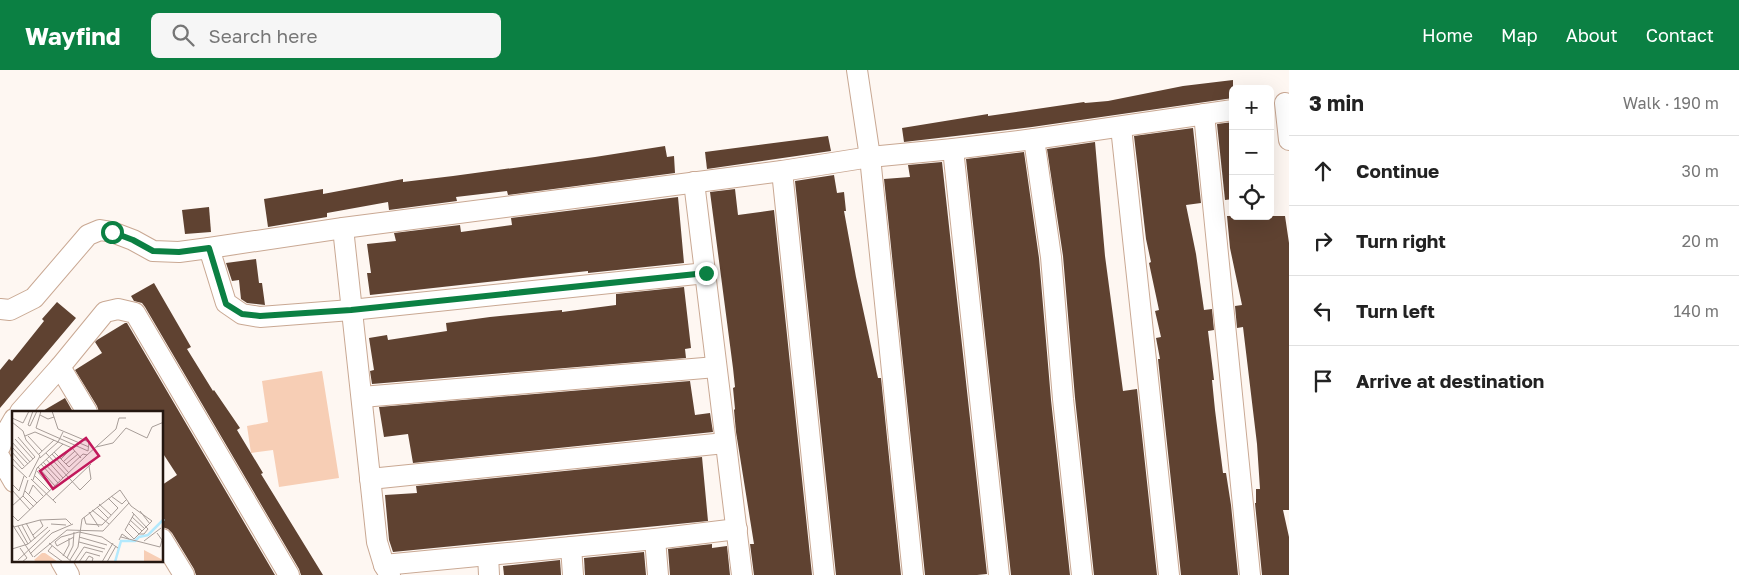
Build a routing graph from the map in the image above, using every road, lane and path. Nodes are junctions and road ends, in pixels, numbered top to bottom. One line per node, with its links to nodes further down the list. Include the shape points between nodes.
1 (857, 70): 9 (street)
2 (1281, 103): 7 (street)
3 (1229, 111): 4 (street)
4 (1204, 114): 5 (street); 47 (street)
5 (1121, 127): 6 (street); 46 (street)
6 (1034, 139): 8 (street); 45 (street, via 1052,257)
7 (1289, 140)
8 (953, 149): 9 (street); 44 (street)
9 (870, 157): 10 (street); 43 (street)
10 (782, 171): 11 (street); 42 (street)
11 (694, 182): 12 (street); 14 (street)
12 (343, 228): 13 (street); 16 (street)
13 (209, 248): 15 (street, via 153,251 100,230 88,236 34,298 10,310); 16 (street, via 226,304 242,314 260,316)
14 (706, 273): 16 (street); 17 (street)
15 (0, 309)
16 (351, 310): 19 (street)
17 (716, 366): 19 (street); 23 (street)
18 (60, 368): 20 (street); 21 (street); 37 (street, via 105,312 118,309 135,313)
19 (362, 397): 27 (street)
20 (21, 411)
21 (86, 411)
22 (12, 423): 24 (street)
23 (725, 443): 27 (street); 28 (street)
24 (0, 447)
25 (0, 458): 26 (street)
26 (12, 479)
27 (370, 479): 34 (street, via 377,542)
28 (736, 529): 29 (street); 41 (street)
29 (655, 539): 31 (street); 40 (street)
30 (164, 542): 36 (street)
31 (570, 547): 32 (street); 39 (street)
32 (488, 555): 34 (street); 38 (street)
33 (61, 562): 35 (street)
34 (387, 570)
35 (69, 575)
36 (184, 575)
37 (289, 575)
38 (489, 575)
39 (573, 575)
40 (658, 575)
41 (742, 575)
42 (824, 575)
43 (914, 575)
44 (999, 575)
45 (1082, 575)
46 (1169, 575)
47 (1250, 575)

